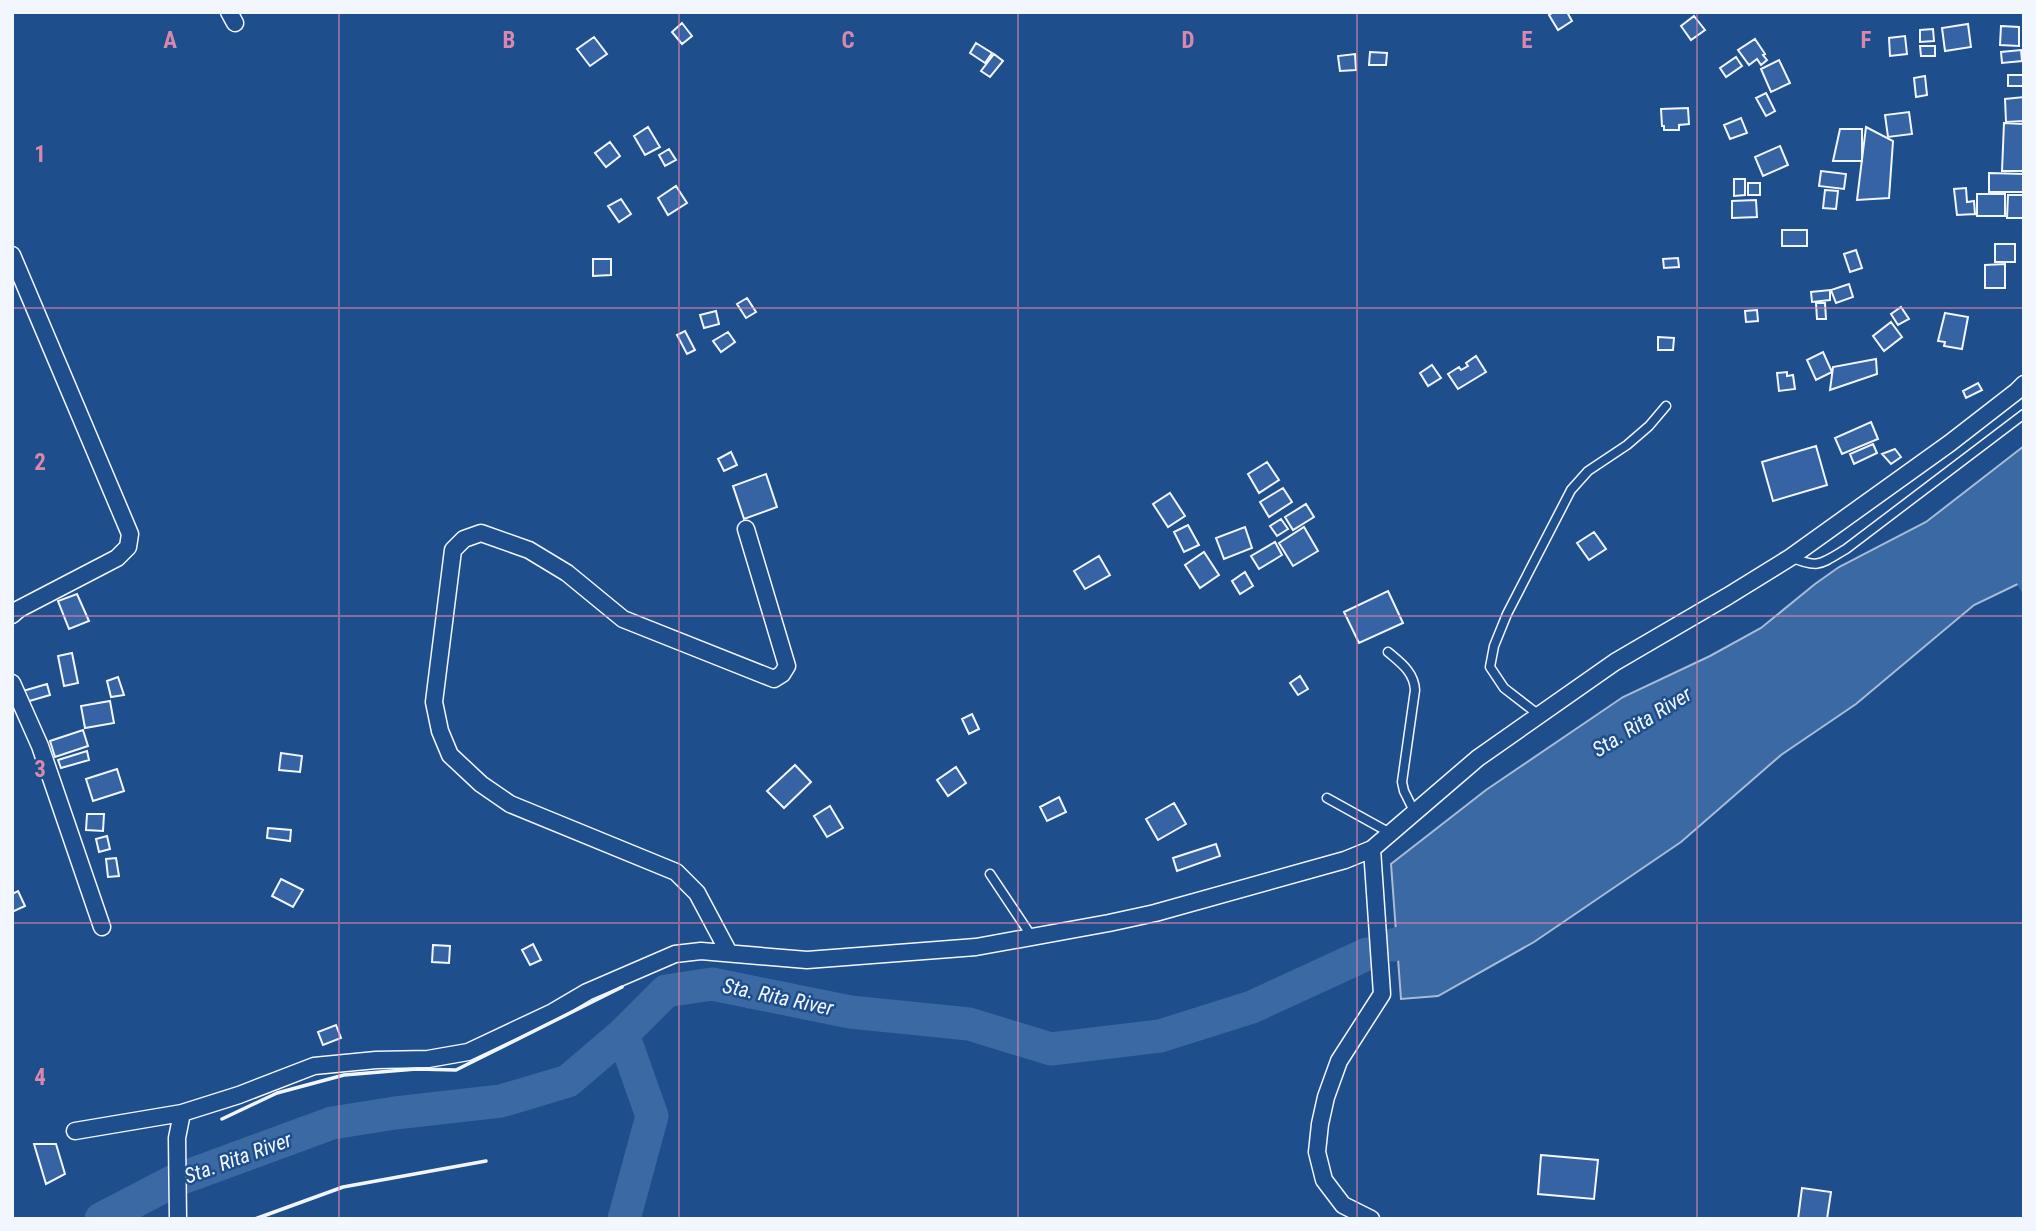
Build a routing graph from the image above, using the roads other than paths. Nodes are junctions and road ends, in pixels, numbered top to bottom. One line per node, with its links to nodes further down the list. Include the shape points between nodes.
1 (12, 255): 7 (street, via 130,534 128,547 117,558)
2 (2024, 384): 6 (street, via 1951,443)
3 (1666, 407): 10 (lane, via 1571,490 1507,614 1490,667 1504,688)
4 (2024, 414): 6 (lane, via 1846,549 1810,565)
5 (746, 529): 18 (street, via 787,666 774,679 622,619 567,573 529,550 481,533 464,539 453,550 434,702 450,755 481,784 510,803 676,872 697,893)
6 (1791, 557): 10 (street, via 1615,662)
7 (12, 615)
8 (1388, 652): 12 (lane, via 1415,680 1402,782)
9 (12, 683): 16 (street, via 40,746)
10 (1539, 715): 12 (street, via 1478,758)
11 (1327, 798): 13 (lane)
12 (1415, 813): 13 (street)
13 (1392, 834): 14 (street)
14 (1372, 849): 17 (street, via 1155,913); 22 (street, via 1382,994 1339,1061 1326,1097 1317,1152 1324,1180 1343,1205)
15 (990, 874): 17 (lane)
16 (102, 927)
17 (1032, 937): 18 (street, via 976,947 807,960)
18 (729, 953): 19 (street, via 675,954 468,1052 314,1066)
19 (182, 1113): 20 (street); 21 (street, via 177,1138)
20 (75, 1131)
21 (178, 1219)
22 (1371, 1219)

